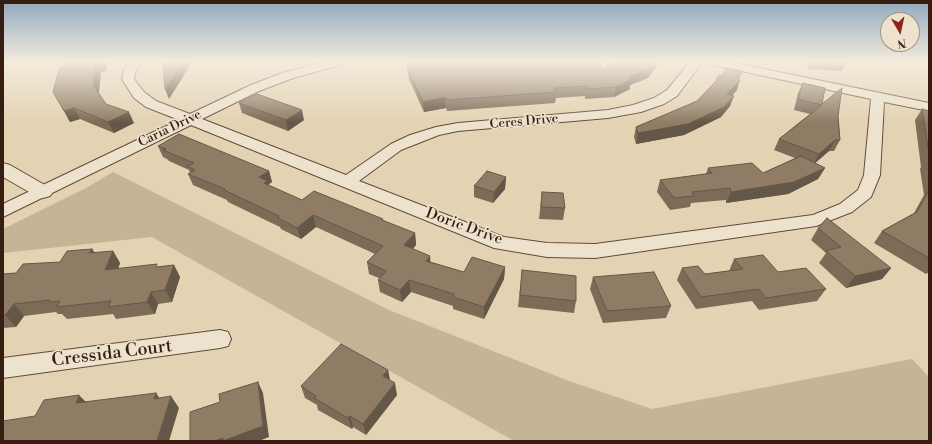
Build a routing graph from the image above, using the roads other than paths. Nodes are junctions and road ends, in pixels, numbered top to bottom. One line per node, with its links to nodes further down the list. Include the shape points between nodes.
1 (130, 82): 7 (street, Doric Drive, via 139,95 150,104)
2 (270, 82): 7 (street, Caria Drive)
3 (681, 82): 9 (street, Ceres Drive, via 672,93 659,101 636,109 436,131 396,147)
4 (806, 82): 5 (street)
5 (878, 97): 6 (street); 9 (street, Doric Drive, via 872,175 865,193 846,208 816,220 595,251 547,250 500,243)
6 (929, 107)
7 (190, 119): 9 (street, Doric Drive); 10 (street, Caria Drive)
8 (3, 169): 10 (street)
9 (347, 182)
10 (43, 192): 11 (street, Caria Drive)
11 (3, 211)
12 (220, 340): 13 (street, Cressida Court)
13 (3, 368)

